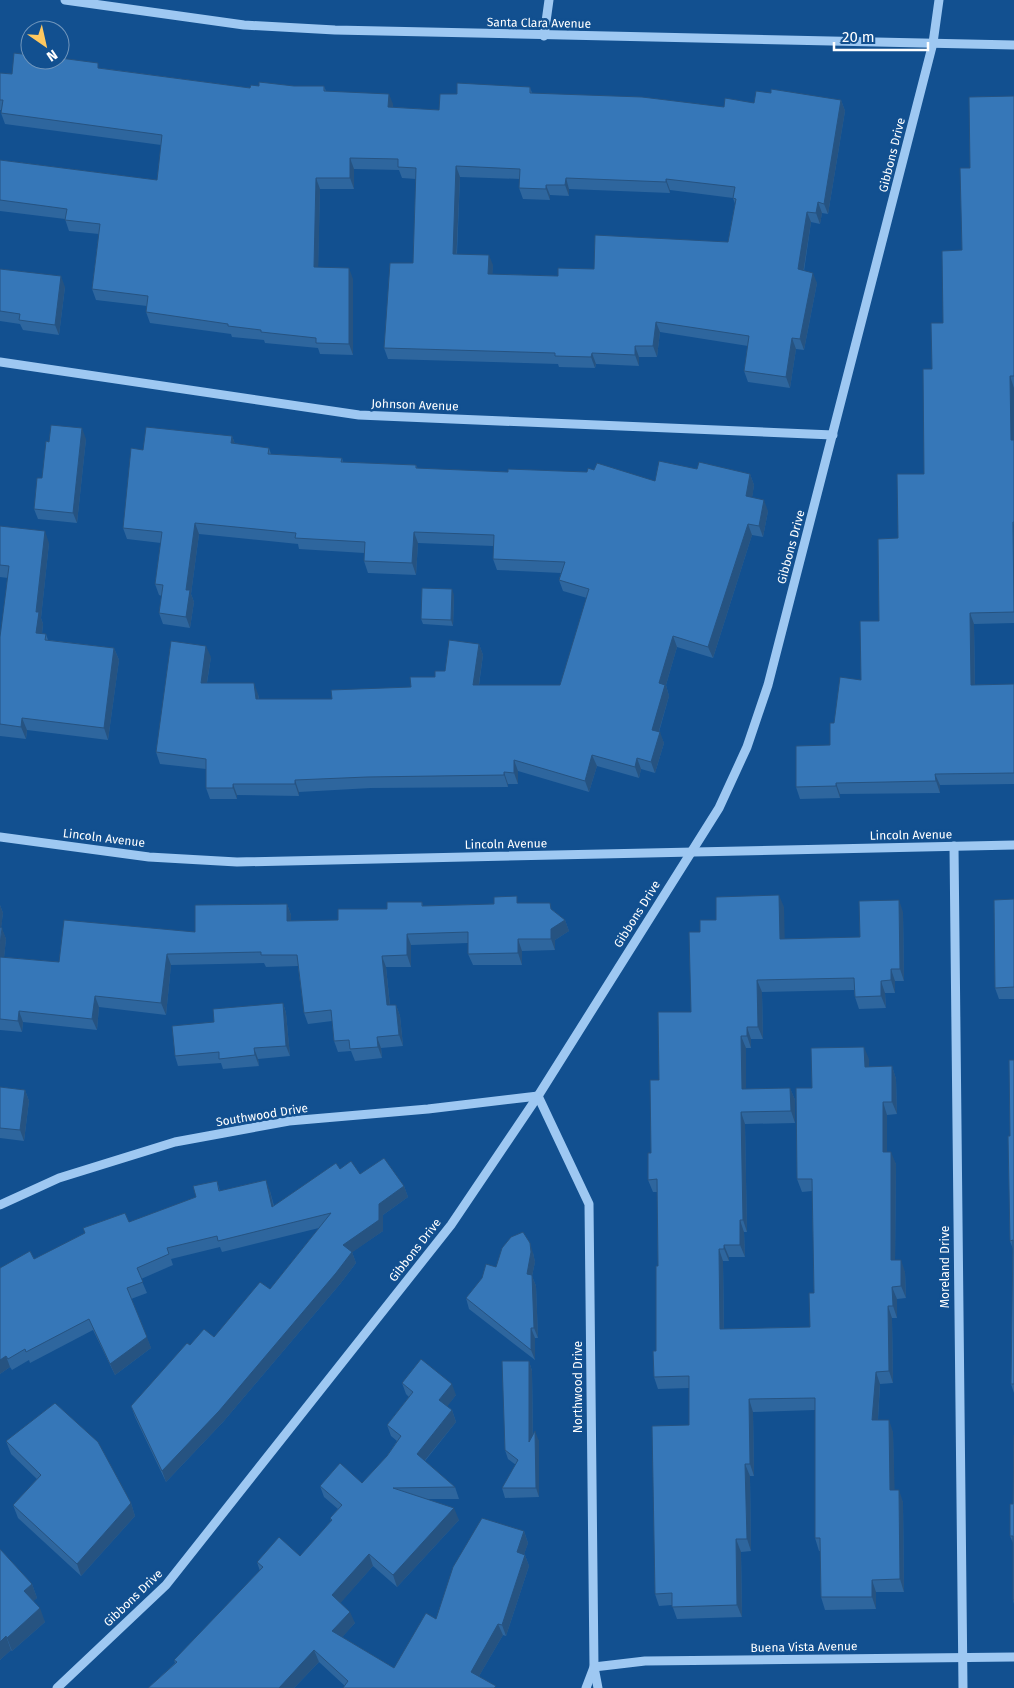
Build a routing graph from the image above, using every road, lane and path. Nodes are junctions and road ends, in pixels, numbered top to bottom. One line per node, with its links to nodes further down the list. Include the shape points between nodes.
1 (65, 0): 4 (street, Santa Clara Avenue, via 244,25)
2 (549, 0): 4 (street)
3 (939, 0): 5 (street, Gibbons Drive)
4 (544, 36): 5 (street, Santa Clara Avenue)
5 (933, 43): 6 (street, Santa Clara Avenue); 8 (street, Gibbons Drive)
6 (1014, 44)
7 (0, 362): 8 (street, Johnson Avenue, via 359,415)
8 (833, 435): 12 (street, Gibbons Drive, via 768,685 747,747 719,808)
9 (0, 837): 12 (street, Lincoln Avenue, via 149,857 237,862)
10 (1014, 845): 11 (street, Lincoln Avenue)
11 (954, 846): 12 (street, Lincoln Avenue); 15 (street, Moreland Drive)
12 (691, 853): 13 (street, Gibbons Drive)
13 (538, 1096): 14 (street, Southwood Drive, via 289,1121 175,1142 58,1178); 17 (street, Northwood Drive, via 589,1204); 18 (street, Gibbons Drive, via 451,1225 166,1585)
14 (0, 1205)
15 (962, 1657): 16 (street, Buena Vista Avenue); 17 (street, Buena Vista Avenue, via 645,1662); 21 (street, Moreland Drive)
16 (1014, 1657)
17 (594, 1667): 19 (street, Northwood Drive); 20 (street)
18 (57, 1688)
19 (586, 1688)
20 (598, 1688)
21 (962, 1688)

